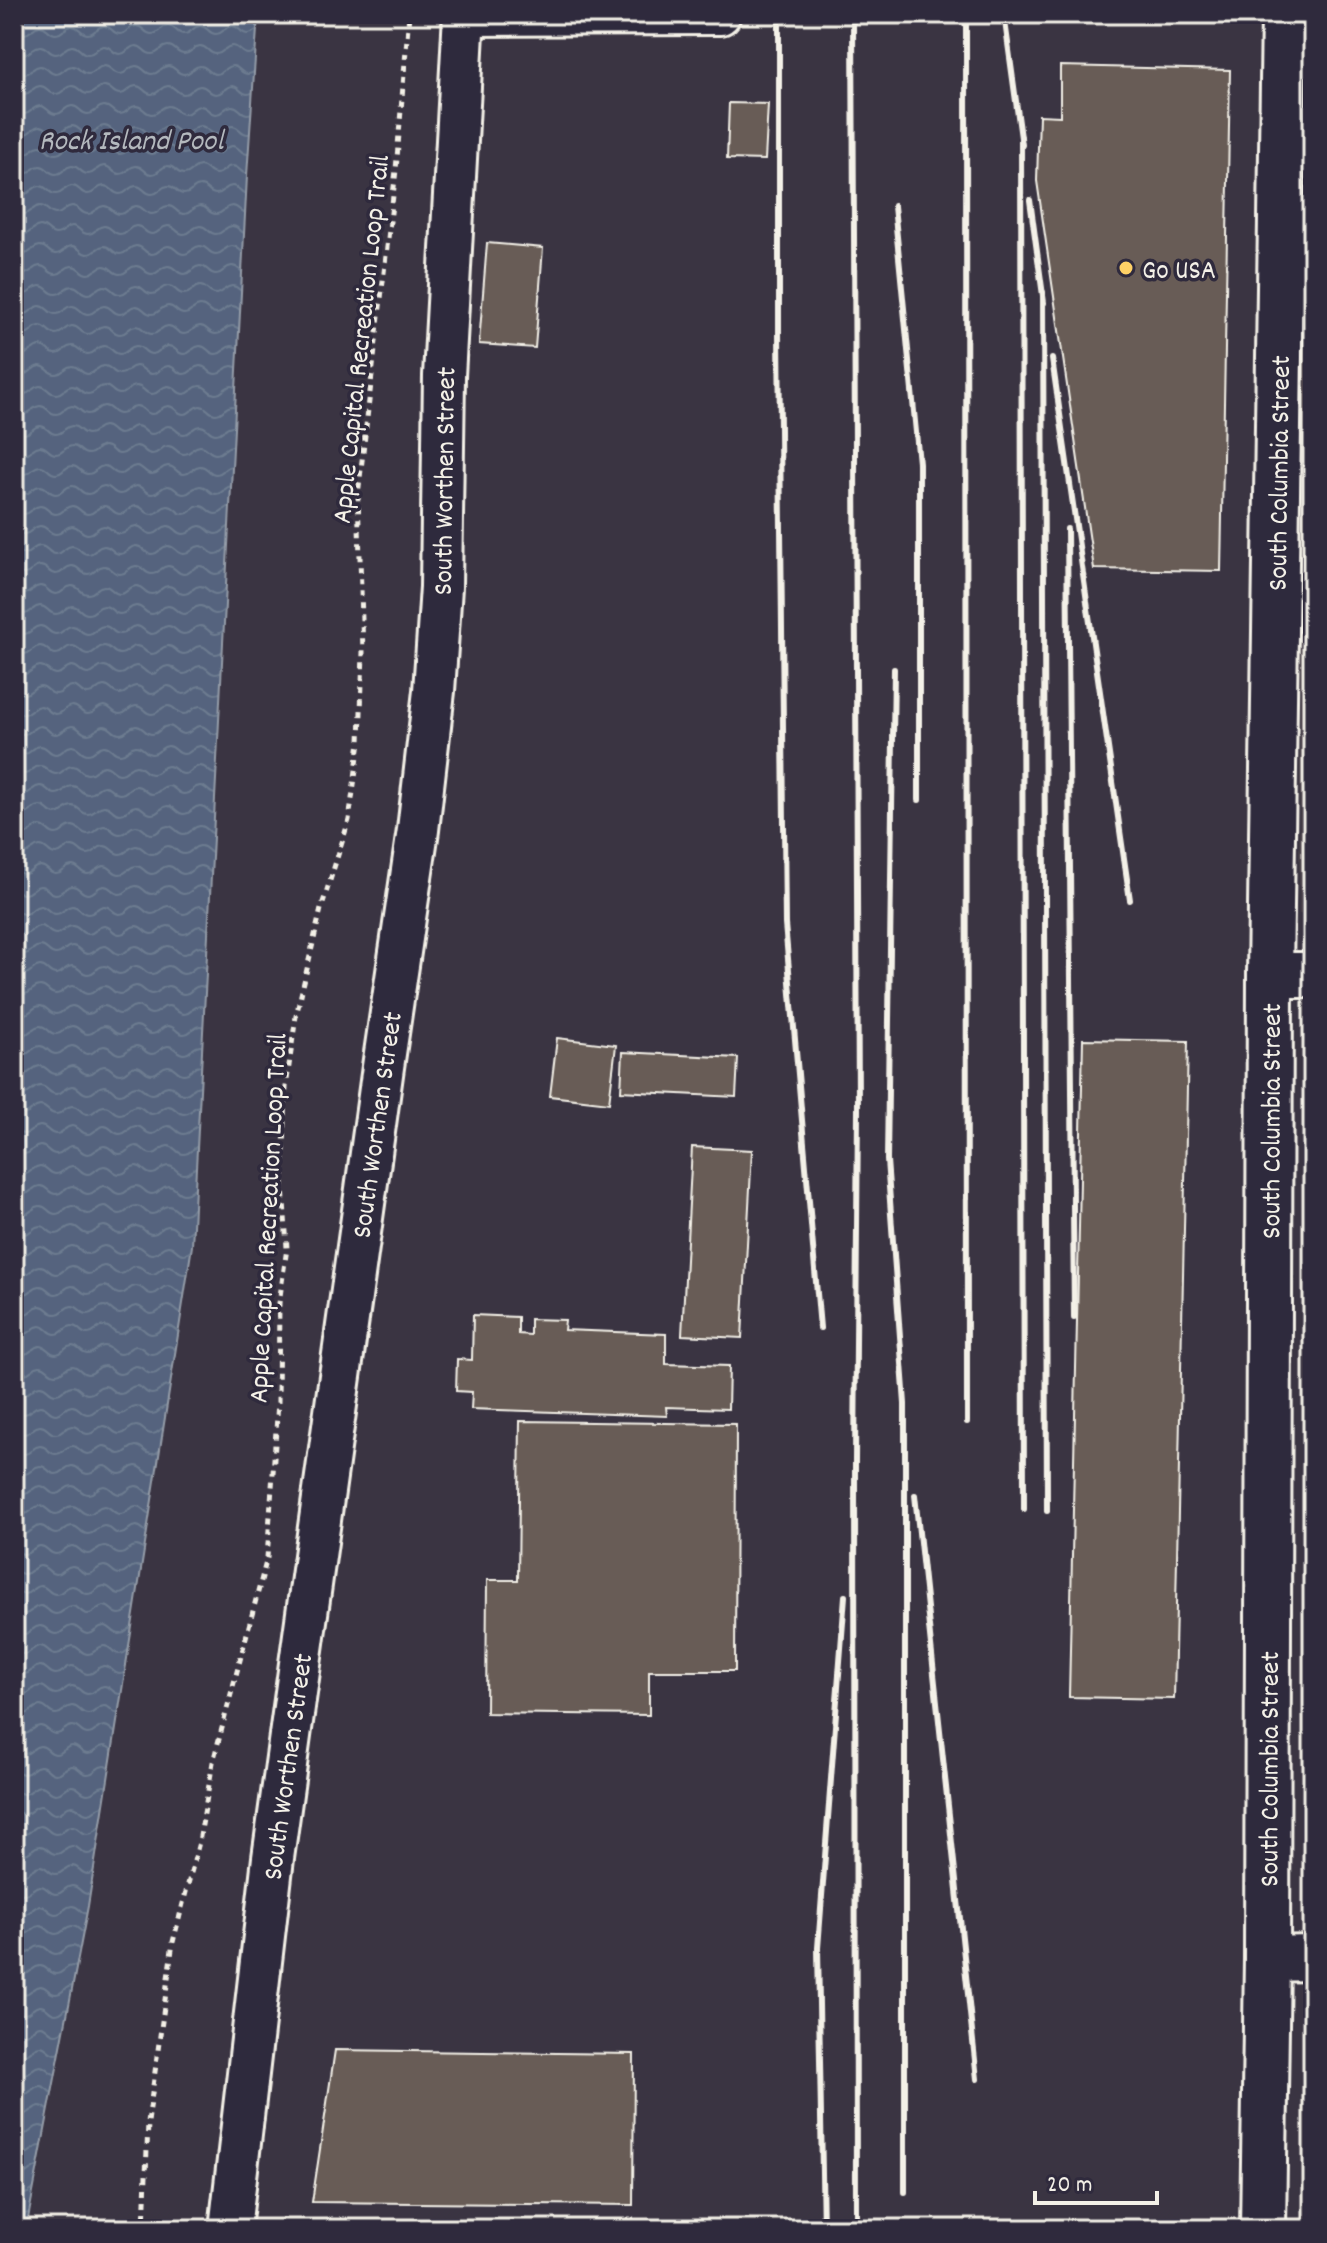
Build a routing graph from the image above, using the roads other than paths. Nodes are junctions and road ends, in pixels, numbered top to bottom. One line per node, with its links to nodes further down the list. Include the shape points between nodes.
1 (720, 14): 3 (street)
2 (1284, 14): 4 (street, South Columbia Street)
3 (464, 15): 8 (street, South Worthen Street, via 434,691 273,1858)
4 (1270, 975): 5 (street); 7 (street, South Columbia Street)
5 (1313, 975)
6 (1313, 1958): 7 (street)
7 (1267, 1959): 9 (street, South Columbia Street)
8 (230, 2229)
9 (1263, 2229)

